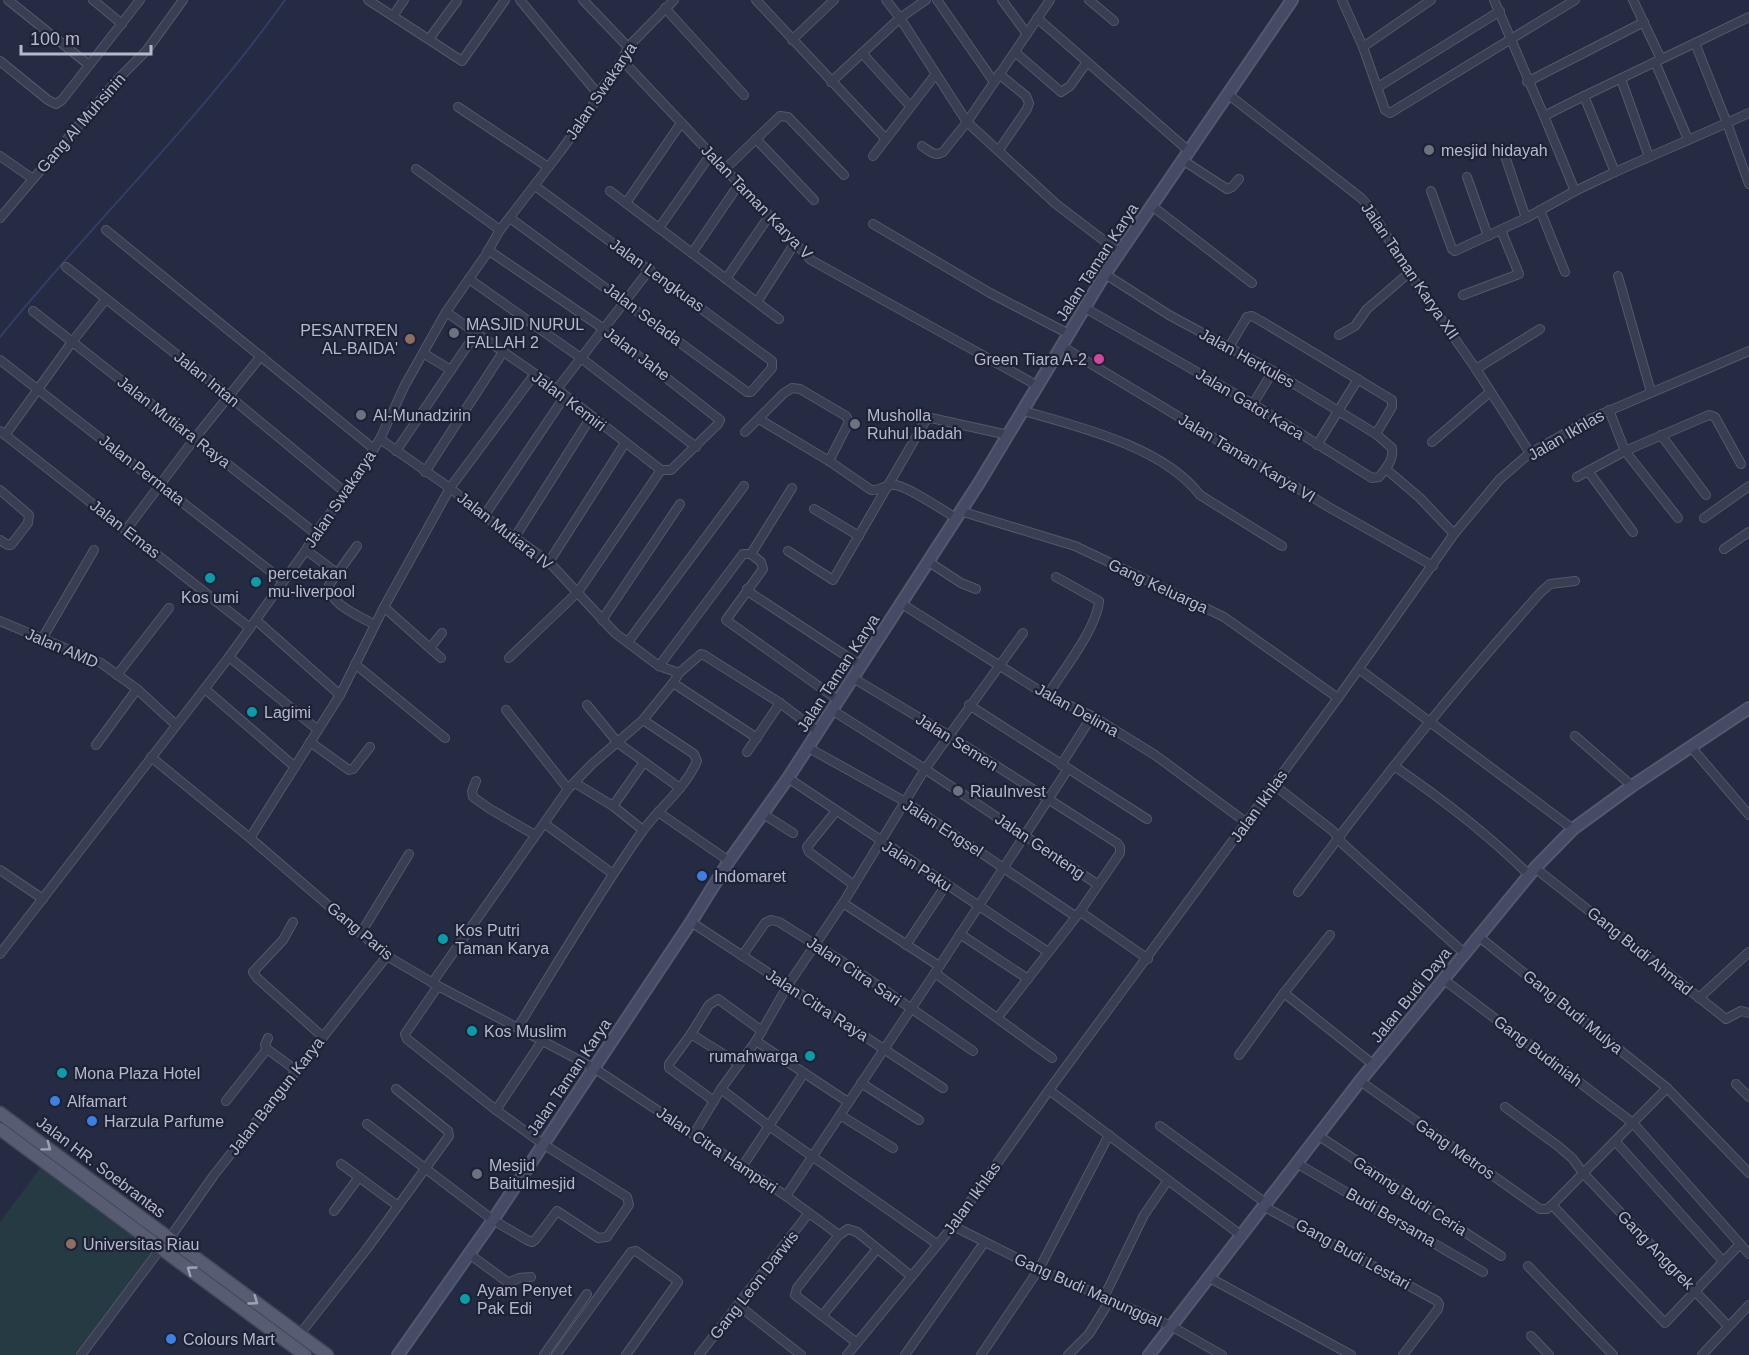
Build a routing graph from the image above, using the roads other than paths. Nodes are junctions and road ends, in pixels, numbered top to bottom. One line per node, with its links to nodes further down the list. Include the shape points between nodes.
1 (8, 0): 48 (street)
2 (93, 0): 34 (street)
3 (140, 0): 34 (street)
4 (183, 0): 84 (street, Gang Al Muhsinin, via 147,50 117,79)
5 (368, 0): 28 (street)
6 (404, 0): 28 (street)
7 (505, 0): 36 (street, via 462,61)
8 (519, 0): 56 (street)
9 (583, 0): 40 (street)
10 (674, 0): 26 (street, Jalan Swakarya)
11 (756, 0): 37 (street)
12 (834, 0): 37 (street)
13 (886, 0): 30 (street)
14 (926, 0): 30 (street)
15 (937, 0): 53 (street)
16 (1002, 0): 35 (street)
17 (1050, 0): 31 (street)
18 (1089, 0): 32 (street)
19 (1292, 0): 57 (street, Jalan Taman Karya)
20 (1342, 0): 41 (street)
21 (1431, 0): 41 (street)
22 (1494, 0): 27 (street)
23 (1575, 0): 38 (street)
24 (1633, 0): 33 (street)
25 (458, 1): 36 (street)
26 (665, 8): 40 (street, Jalan Swakarya); 58 (street)
27 (1500, 11): 38 (street); 55 (street)
28 (393, 16): 36 (street)
29 (1749, 17): 39 (street)
30 (900, 18): 43 (street); 50 (street)
31 (1036, 18): 35 (street); 47 (street)
32 (1114, 21)
33 (1644, 22): 45 (street); 54 (street)
34 (122, 24): 48 (street)
35 (1027, 34): 42 (street)
36 (429, 39)
37 (792, 40): 52 (street)
38 (1510, 41): 54 (street); 55 (street, via 1392,112 1385,110)
39 (1695, 43): 45 (street); 66 (street)
40 (628, 47): 44 (street, Jalan Swakarya)
41 (1363, 47): 55 (street)
42 (1015, 52): 47 (street, via 1061,92); 49 (street)
43 (862, 53): 52 (street); 60 (street)
44 (622, 60): 56 (street, Jalan Swakarya); 65 (street, Jalan Taman Karya V)
45 (1658, 61): 51 (street); 69 (street)
46 (0, 62): 48 (street, via 56,104)
47 (1087, 62): 76 (street)
48 (89, 65)
49 (999, 74): 53 (street); 71 (street, via 1029,103)
50 (935, 75): 60 (street); 64 (street)
51 (1621, 79): 59 (street); 77 (street)
52 (831, 82): 68 (street)
53 (994, 82): 64 (street)
54 (1527, 82): 63 (street)
55 (1378, 87)
56 (598, 94): 78 (street, Jalan Swakarya)
57 (1229, 94): 76 (street, Jalan Taman Karya); 113 (street, Jalan Taman Karya XII, via 1360,198 1377,217)
58 (744, 95)
59 (1584, 96): 63 (street); 81 (street)
60 (910, 106): 68 (street)
61 (458, 107): 78 (street)
62 (1749, 113): 66 (street)
63 (1544, 116): 90 (street)
64 (967, 122): 70 (street, via 939,154); 71 (street)
65 (681, 123): 72 (street, Jalan Taman Karya V); 93 (street)
66 (1727, 123): 69 (street); 87 (street)
67 (756, 139): 80 (street); 82 (street, via 780,116 788,117); 92 (street)
68 (886, 139): 74 (street)
69 (1688, 139): 77 (street)
70 (922, 146)
71 (999, 150): 108 (street, via 1056,204)
72 (711, 154): 80 (street, Jalan Taman Karya V); 101 (street)
73 (0, 156): 84 (street)
74 (873, 156)
75 (1505, 156): 99 (street)
76 (1187, 157): 85 (street, via 1227,189); 94 (street, Jalan Taman Karya)
77 (1650, 157): 81 (street)
78 (548, 167): 88 (street, Jalan Swakarya)
79 (416, 169): 104 (street)
80 (725, 169): 86 (street, Jalan Taman Karya V)
81 (1615, 172): 90 (street)
82 (844, 175)
83 (1467, 177): 105 (street)
84 (33, 179): 97 (street, Gang Al Muhsinin)
85 (1239, 179)
86 (739, 184): 96 (street, Jalan Taman Karya V); 109 (street)
87 (1749, 184)
88 (535, 186): 98 (street, Jalan Swakarya); 111 (street, Jalan Lengkuas)
89 (610, 191): 93 (street)
90 (1575, 191): 95 (street)
91 (1431, 192): 105 (street, via 1453,250)
92 (814, 200)
93 (626, 203): 101 (street)
94 (1152, 207): 108 (street, Jalan Taman Karya); 118 (street)
95 (1540, 210): 99 (street); 112 (street)
96 (769, 216): 106 (street, Jalan Taman Karya V); 117 (street)
97 (0, 218)
98 (510, 218): 104 (street, Jalan Swakarya); 121 (street, Jalan Selada)
99 (1526, 218): 103 (street)
100 (873, 224): 130 (street)
101 (659, 228): 109 (street)
102 (106, 230): 138 (street)
103 (1501, 230): 105 (street); 119 (street, via 1519,274)
104 (500, 231): 107 (street, Jalan Swakarya)
105 (1488, 236)
106 (795, 243): 122 (street); 147 (street, Jalan Taman Karya V, via 824,268)
107 (488, 250): 116 (street, Jalan Swakarya); 127 (street, Jalan Jahe)
108 (1119, 252): 114 (street, Jalan Taman Karya)
109 (692, 253): 117 (street)
110 (66, 267): 120 (street, Jalan Intan)
111 (650, 269): 121 (street); 141 (street, Jalan Lengkuas, via 772,361)
112 (1565, 272)
113 (1408, 273): 131 (street, via 1367,309 1355,326); 142 (street, Jalan Taman Karya XII)
114 (1105, 274): 123 (street, Jalan Taman Karya); 134 (street, Jalan Herkules)
115 (1618, 276): 151 (street)
116 (469, 279): 125 (street, Jalan Swakarya); 139 (street)
117 (726, 279): 122 (street)
118 (1252, 283)
119 (1463, 295)
120 (106, 299): 132 (street); 152 (street, Jalan Intan)
121 (625, 300): 127 (street); 141 (street, Jalan Selada, via 747,392)
122 (757, 302): 126 (street)
123 (1085, 308): 130 (street, Jalan Taman Karya); 154 (street, Jalan Gatot Kaca)
124 (33, 311): 132 (street, Jalan Mutiara Raya)
125 (446, 312): 129 (street, Jalan Kemiri); 137 (street, Jalan Swakarya)
126 (779, 319)
127 (604, 329): 139 (street); 170 (street, Jalan Jahe, via 720,420)
128 (1540, 329): 142 (street)
129 (476, 333): 136 (street, Jalan Kemiri); 143 (street)
130 (1069, 334): 133 (street, Jalan Taman Karya)
131 (1339, 335)
132 (72, 342): 149 (street); 165 (street, Jalan Mutiara Raya)
133 (1062, 346): 147 (street, Jalan Taman Karya); 214 (street, Jalan Taman Karya VI)
134 (1229, 347): 144 (street, Jalan Herkules); 146 (street, via 1247,317 1252,316)
135 (1749, 351): 151 (street, Jalan Ikhlas)
136 (503, 352): 145 (street, Jalan Kemiri); 180 (street)
137 (423, 353): 143 (street); 166 (street, Jalan Swakarya)
138 (261, 356): 152 (street); 171 (street)
139 (581, 358): 148 (street); 170 (street)
140 (0, 360): 149 (street, Jalan Permata)
141 (772, 368)
142 (1476, 369): 150 (street, Jalan Taman Karya XII)
143 (451, 370): 172 (street)
144 (1273, 371): 154 (street); 157 (street, Jalan Herkules)
145 (534, 375): 148 (street, Jalan Kemiri); 186 (street)
146 (1358, 379): 157 (street); 162 (street, via 1393,402)
147 (1038, 386): 156 (street, Jalan Taman Karya)
148 (557, 389): 153 (street, Jalan Kemiri)
149 (39, 390): 161 (street); 182 (street, Jalan Permata)
150 (1490, 392): 168 (street); 174 (street, Jalan Taman Karya XII)
151 (1651, 392): 155 (street, Jalan Ikhlas)
152 (230, 396): 165 (street); 189 (street, Jalan Intan)
153 (565, 396): 158 (street, Jalan Kemiri); 194 (street)
154 (1252, 404): 169 (street, Jalan Gatot Kaca)
155 (1609, 410): 173 (street); 174 (street, Jalan Ikhlas)
156 (1024, 411): 163 (street, Jalan Taman Karya); 206 (street, via 1110,436 1161,462 1200,495)
157 (1338, 412): 162 (street, Jalan Herkules); 169 (street)
158 (591, 417): 167 (street, Jalan Kemiri); 202 (street)
159 (759, 419): 160 (street); 175 (street); 175 (street, via 792,388 846,416 849,422)
160 (745, 432)
161 (3, 433): 197 (street, Jalan Emas)
162 (1376, 434): 177 (street, Jalan Herkules, via 1393,453)
163 (1008, 435): 183 (street, via 926,420); 193 (street, Jalan Taman Karya)
164 (1661, 435): 173 (street); 176 (street, via 1711,415); 190 (street)
165 (195, 438): 182 (street); 200 (street, Jalan Mutiara Raya)
166 (380, 439): 171 (street, Jalan Swakarya); 172 (street, Jalan Mutiara IV)
167 (625, 442): 178 (street, Jalan Kemiri); 212 (street)
168 (1432, 442)
169 (1317, 445): 177 (street, Jalan Gatot Kaca, via 1372,478)
170 (696, 447): 178 (street, via 671,470)
171 (374, 449): 189 (street, Jalan Swakarya)
172 (396, 451): 180 (street, Jalan Mutiara IV)
173 (1625, 451): 179 (street); 195 (street)
174 (1530, 453): 201 (street, Jalan Ikhlas, via 1500,480)
175 (829, 461): 183 (street, Gang Keluarga, via 871,490)
176 (1741, 464)
177 (1386, 469): 201 (street)
178 (662, 470): 221 (street)
179 (1588, 471): 181 (street); 198 (street)
180 (425, 472): 186 (street, Jalan Mutiara IV)
181 (1577, 477)
182 (161, 485): 197 (street); 217 (street, Jalan Permata)
183 (889, 485): 193 (street, Gang Keluarga, via 900,486); 203 (street)
184 (744, 486): 233 (street)
185 (1749, 486): 196 (street)
186 (450, 488): 194 (street, Jalan Mutiara IV); 223 (street)
187 (792, 488): 211 (street)
188 (0, 490): 204 (street, via 29,515 28,523 11,545)
189 (346, 493): 200 (street, Jalan Swakarya)
190 (1706, 495)
191 (680, 504): 226 (street)
192 (814, 509): 203 (street)
193 (958, 515): 213 (street, Jalan Taman Karya); 251 (street, Gang Keluarga, via 1075,546 1224,617)
194 (484, 516): 202 (street, Jalan Mutiara IV)
195 (1678, 518)
196 (1704, 518)
197 (126, 530): 229 (street, Jalan Emas)
198 (1633, 532)
199 (1749, 532): 207 (street)
200 (315, 533): 209 (street, Jalan Swakarya)
201 (1454, 534): 214 (street, Jalan Ikhlas)
202 (516, 537): 212 (street, Jalan Mutiara IV)
203 (859, 537): 210 (street, via 833,580)
204 (0, 540)
205 (357, 546): 215 (street)
206 (1282, 546)
207 (1724, 549)
208 (94, 550): 232 (street)
209 (306, 550): 215 (street); 217 (street, Jalan Swakarya)
210 (788, 551)
211 (747, 554): 219 (street, via 761,562 763,569); 241 (street)
212 (549, 562): 221 (street, Jalan Mutiara IV)
213 (929, 562): 220 (street); 222 (street, Jalan Taman Karya)
214 (1433, 566): 242 (street, Jalan Ikhlas)
215 (338, 573): 228 (street, via 329,585 334,600)
216 (1056, 577): 250 (street, via 1099,602 1099,609)
217 (283, 581): 225 (street, Jalan Swakarya)
218 (1575, 581): 260 (street, via 1550,584 1541,592)
219 (747, 589): 240 (street); 254 (street, Jalan Genteng, via 726,620)
220 (976, 589)
221 (578, 592): 226 (street, Jalan Mutiara IV); 236 (street)
222 (902, 604): 239 (street, Jalan Delima); 240 (street, Jalan Taman Karya)
223 (384, 607): 228 (street); 234 (street)
224 (169, 608): 244 (street)
225 (256, 620): 229 (street, Jalan Swakarya); 249 (street)
226 (602, 620): 233 (street, Jalan Mutiara IV)
227 (0, 621): 232 (street, Jalan AMD)
228 (375, 625): 238 (street)
229 (250, 628): 235 (street, Jalan Swakarya)
230 (442, 633): 234 (street)
231 (1023, 633): 239 (street)
232 (42, 639): 244 (street, Jalan AMD, via 101,663)
233 (628, 642): 241 (street, Jalan Mutiara IV)
234 (430, 648): 237 (street)
235 (229, 657): 247 (street, Jalan Swakarya); 262 (street)
236 (509, 657)
237 (441, 658)
238 (355, 664): 249 (street); 266 (street)
239 (1000, 664): 250 (street, Jalan Delima); 255 (street)
240 (860, 665): 245 (street, Jalan Taman Karya)
241 (659, 666): 243 (street, Jalan Mutiara IV)
242 (1359, 669): 251 (street, Jalan Ikhlas); 260 (street)
243 (679, 673): 246 (street); 252 (street, via 701,654)
244 (117, 675): 248 (street, Jalan AMD)
245 (853, 678): 254 (street, Jalan Taman Karya); 264 (street, Jalan Semen)
246 (673, 683): 259 (street); 267 (street)
247 (205, 689): 261 (street, Jalan Swakarya); 278 (street)
248 (137, 690): 261 (street, Jalan AMD); 270 (street)
249 (340, 695): 262 (street)
250 (1047, 696): 258 (street, Jalan Delima)
251 (1338, 698): 284 (street, Jalan Ikhlas)
252 (780, 703): 263 (street); 267 (street)
253 (587, 705): 269 (street)
254 (835, 705): 263 (street, Jalan Taman Karya); 280 (street, Jalan Genteng)
255 (969, 705): 264 (street); 279 (street)
256 (1749, 708): 273 (street, Jalan Budi Daya)
257 (506, 710): 287 (street)
258 (1092, 716): 279 (street); 296 (street, Jalan Delima, via 1180,772)
259 (644, 720): 269 (street); 286 (street, via 694,754 698,761)
260 (1430, 721): 277 (street); 298 (street)
261 (176, 725): 275 (street, Jalan Swakarya)
262 (318, 730): 268 (street)
263 (817, 731): 272 (street, Jalan Taman Karya)
264 (948, 735): 280 (street); 288 (street, Jalan Semen)
265 (1575, 736): 285 (street)
266 (445, 738)
267 (757, 738): 274 (street)
268 (310, 742): 271 (street, via 350,770); 278 (street)
269 (618, 743): 276 (street); 283 (street)
270 (96, 744)
271 (370, 747)
272 (807, 747): 281 (street, Jalan Taman Karya); 289 (street, Jalan Engsel)
273 (1691, 747): 285 (street, Jalan Budi Daya); 294 (street)
274 (747, 752)
275 (151, 757): 304 (street, Gang Paris); 316 (street, Jalan Swakarya)
276 (644, 762): 286 (street); 290 (street)
277 (1394, 766): 303 (street); 310 (street, Gang Budi Ahmad)
278 (295, 767): 304 (street)
279 (1064, 767): 288 (street); 295 (street)
280 (925, 769): 289 (street); 302 (street, Jalan Genteng)
281 (788, 778): 291 (street, Jalan Paku); 293 (street, Jalan Taman Karya)
282 (476, 780): 301 (street, via 473,797)
283 (575, 783): 287 (street); 290 (street)
284 (1274, 785): 296 (street, Jalan Ikhlas); 303 (street)
285 (1632, 786): 298 (street, Jalan Budi Daya)
286 (680, 788): 292 (street)
287 (568, 789): 297 (street)
288 (1047, 800): 302 (street); 312 (street, Jalan Semen, via 1120,847 1120,854)
289 (904, 801): 305 (street); 308 (street, Jalan Engsel)
290 (613, 806): 299 (street)
291 (836, 811): 305 (street, Jalan Paku); 313 (street, via 807,847)
292 (658, 812): 299 (street); 307 (street)
293 (764, 814): 300 (street); 307 (street, Jalan Taman Karya)
294 (1749, 815)
295 (1147, 819)
296 (1247, 823): 334 (street, Jalan Ikhlas)
297 (546, 824): 301 (street); 311 (street)
298 (1573, 829): 310 (street, Jalan Budi Daya)
299 (644, 830): 311 (street)
300 (793, 833)
301 (535, 835): 338 (street)
302 (1025, 835): 308 (street); 312 (street, Jalan Genteng)
303 (1338, 837): 315 (street); 330 (street)
304 (250, 838): 322 (street, Gang Paris)
305 (881, 842): 313 (street); 314 (street, Jalan Paku)
306 (409, 854): 322 (street)
307 (729, 861): 321 (street, Jalan Taman Karya)
308 (1004, 867): 318 (street); 319 (street, Jalan Engsel)
309 (0, 870): 316 (street)
310 (1532, 872): 325 (street, Jalan Budi Daya); 341 (street, Gang Budi Ahmad)
311 (613, 874): 345 (street)
312 (1097, 884): 319 (street)
313 (854, 885): 317 (street)
314 (946, 885): 318 (street, Jalan Paku); 327 (street)
315 (1298, 892)
316 (44, 899): 331 (street, Jalan Swakarya)
317 (843, 903): 326 (street); 327 (street)
318 (979, 906): 323 (street); 328 (street, Jalan Paku)
319 (1077, 915): 328 (street); 334 (street, Jalan Engsel, via 1082,913)
320 (293, 922): 348 (street, via 276,949 253,972)
321 (691, 922): 333 (street, Jalan Citra Raya); 359 (street, Jalan Taman Karya)
322 (361, 933): 332 (street, Gang Paris)
323 (960, 934): 335 (street); 337 (street)
324 (1330, 934): 340 (street)
325 (1478, 936): 330 (street, Jalan Budi Daya); 366 (street, Gang Budi Mulya)
326 (815, 945): 333 (street, Jalan Citra Sari, via 771,920); 339 (street); 342 (street, Jalan Citra Sari)
327 (906, 945): 335 (street)
328 (1048, 952): 337 (street)
329 (1749, 952): 341 (street)
330 (1464, 953): 336 (street, Jalan Budi Daya)
331 (0, 954)
332 (387, 956): 338 (street, Gang Paris); 348 (street, Jalan Bangun Karya)
333 (742, 956): 339 (street, Jalan Citra Raya)
334 (1148, 959): 369 (street, Jalan Ikhlas)
335 (937, 970): 342 (street); 344 (street)
336 (1443, 979): 358 (street, Jalan Budi Daya); 379 (street, Gang Budiniah)
337 (1028, 980): 344 (street)
338 (435, 984): 345 (street, Gang Paris); 375 (street, via 405,1034 407,1039)
339 (788, 985): 346 (street); 353 (street, Jalan Citra Raya)
340 (1284, 993): 355 (street); 358 (street)
341 (1699, 998): 343 (street, Gang Budi Ahmad, via 1726,1019 1741,1011)
342 (910, 1009): 353 (street); 354 (street, Jalan Citra Sari)
343 (1749, 1013)
344 (998, 1017): 356 (street)
345 (518, 1027): 350 (street, Gang Paris)
346 (762, 1031): 347 (street, via 718,999 709,1005); 351 (street)
347 (690, 1034): 357 (street); 372 (street, via 669,1068)
348 (323, 1037): 360 (street, Jalan Bangun Karya)
349 (268, 1038): 352 (street)
350 (542, 1041): 359 (street, Gang Paris); 375 (street)
351 (756, 1041): 357 (street); 361 (street)
352 (267, 1048): 360 (street); 371 (street)
353 (883, 1048): 363 (street); 365 (street, Jalan Citra Raya)
354 (973, 1051)
355 (1239, 1055)
356 (1052, 1058)
357 (739, 1064): 368 (street)
358 (1374, 1065): 362 (street, Jalan Budi Daya)
359 (594, 1068): 384 (street, Jalan Citra Hamperi); 388 (street, Jalan Taman Karya)
360 (297, 1071): 410 (street, Jalan Bangun Karya)
361 (804, 1073): 373 (street); 381 (street)
362 (1360, 1081): 386 (street, Jalan Budi Daya); 401 (street, Gang Metros, via 1540,1209)
363 (861, 1083): 373 (street); 378 (street)
364 (1736, 1084): 370 (street)
365 (943, 1088)
366 (1667, 1088): 379 (street); 396 (street, Gang Budi Mulya)
367 (396, 1089): 394 (street, via 448,1131)
368 (721, 1089): 372 (street); 381 (street)
369 (1049, 1090): 385 (street); 407 (street, Jalan Ikhlas)
370 (1749, 1097)
371 (226, 1101)
372 (714, 1101): 384 (street)
373 (848, 1102): 377 (street)
374 (1505, 1107): 395 (street, Gang Anggrek, via 1558,1146)
375 (496, 1110): 388 (street)
376 (0, 1113): 405 (main road, Jalan HR. Soebrantas, one-way to 405)
377 (840, 1115): 389 (street); 390 (street)
378 (919, 1120)
379 (1633, 1123): 387 (street); 413 (street, Gang Budiniah)
380 (367, 1124): 394 (street)
381 (769, 1126): 390 (street); 393 (street)
382 (1160, 1126): 400 (street, Gang Budi Lestari)
383 (0, 1129): 405 (main road, Jalan HR. Soebrantas)
384 (694, 1134): 393 (street, Jalan Citra Hamperi)
385 (1109, 1135): 398 (street); 420 (street)
386 (1319, 1136): 392 (street, Jalan Budi Daya); 417 (street, Gamng Budi Ceria)
387 (1616, 1142): 395 (street); 418 (street)
388 (543, 1144): 406 (street, Jalan Taman Karya); 406 (street, via 627,1197 629,1205 607,1237 602,1238 557,1211 532,1242)
389 (893, 1148)
390 (813, 1155): 399 (street); 412 (street)
391 (341, 1164): 397 (street)
392 (1298, 1164): 400 (street, Jalan Budi Daya); 421 (street, Budi Bersama)
393 (742, 1167): 399 (street, Jalan Citra Hamperi)
394 (430, 1172): 402 (street); 406 (street)
395 (1583, 1173): 401 (street); 425 (street, Gang Anggrek)
396 (1749, 1173)
397 (359, 1177): 402 (street); 403 (street)
398 (1168, 1180): 409 (street); 428 (street, via 1144,1215)
399 (786, 1196): 404 (street, Jalan Citra Hamperi)
400 (1266, 1205): 409 (street, Jalan Budi Daya); 453 (street, Gang Budi Lestari, via 1439,1304)
401 (1552, 1205): 425 (street, via 1665,1323)
402 (398, 1206): 434 (street)
403 (334, 1211)
404 (808, 1214): 408 (street, Jalan Citra Hamperi); 429 (street, Gang Leon Darwis)
405 (130, 1217): 410 (main road, Jalan HR. Soebrantas)
406 (493, 1220): 415 (street, Jalan Taman Karya)
407 (953, 1226): 411 (street, Gang Budi Manunggal); 412 (street, Jalan Ikhlas)
408 (839, 1234): 414 (street, via 848,1229 857,1232); 431 (street, via 795,1293)
409 (1242, 1236): 424 (street, Jalan Budi Daya)
410 (165, 1243): 426 (main road, Jalan HR. Soebrantas); 437 (street, Jalan Bangun Karya)
411 (984, 1243): 420 (street, Gang Budi Manunggal); 447 (street)
412 (937, 1244): 422 (street, Jalan Ikhlas)
413 (1740, 1244): 416 (street, Gang Budiniah); 418 (street)
414 (877, 1249): 422 (street); 431 (street)
415 (469, 1254): 423 (street, via 506,1281); 440 (street, Jalan Taman Karya)
416 (1749, 1254)
417 (1501, 1256)
418 (1722, 1260): 425 (street)
419 (1528, 1266): 455 (street)
420 (1039, 1269): 428 (street, Gang Budi Manunggal); 448 (street)
421 (1483, 1272)
422 (911, 1276): 436 (street, Jalan Ikhlas)
423 (531, 1277)
424 (1210, 1278): 432 (street, Jalan Budi Daya); 452 (street)
425 (1694, 1290): 433 (street, Gang Anggrek)
426 (233, 1293): 434 (main road, Jalan HR. Soebrantas, one-way to 434); 438 (main road, Jalan HR. Soebrantas)
427 (587, 1293): 441 (street)
428 (1107, 1298): 432 (street, Gang Budi Manunggal); 449 (street, via 1089,1334)
429 (738, 1305): 444 (street, Gang Leon Darwis); 445 (street)
430 (1749, 1305): 433 (street)
431 (822, 1316): 436 (street)
432 (1172, 1326): 450 (street, Jalan Budi Daya); 451 (street, Gang Budi Manunggal)
433 (1728, 1326): 456 (street)
434 (300, 1334): 439 (main road, Jalan HR. Soebrantas)
435 (1531, 1336): 454 (street)
436 (857, 1343): 446 (street, Jalan Ikhlas)
437 (81, 1355)
438 (305, 1355)
439 (327, 1355)
440 (398, 1355)
441 (544, 1355)
442 (556, 1355): 443 (street, via 631,1252 636,1251 678,1282)
443 (626, 1355)
444 (699, 1355)
445 (801, 1355)
446 (847, 1355)
447 (905, 1355)
448 (981, 1355)
449 (1068, 1355)
450 (1149, 1355)
451 (1222, 1355)
452 (1351, 1355)
453 (1403, 1355)
454 (1550, 1355)
455 (1613, 1355)
456 (1702, 1355)

